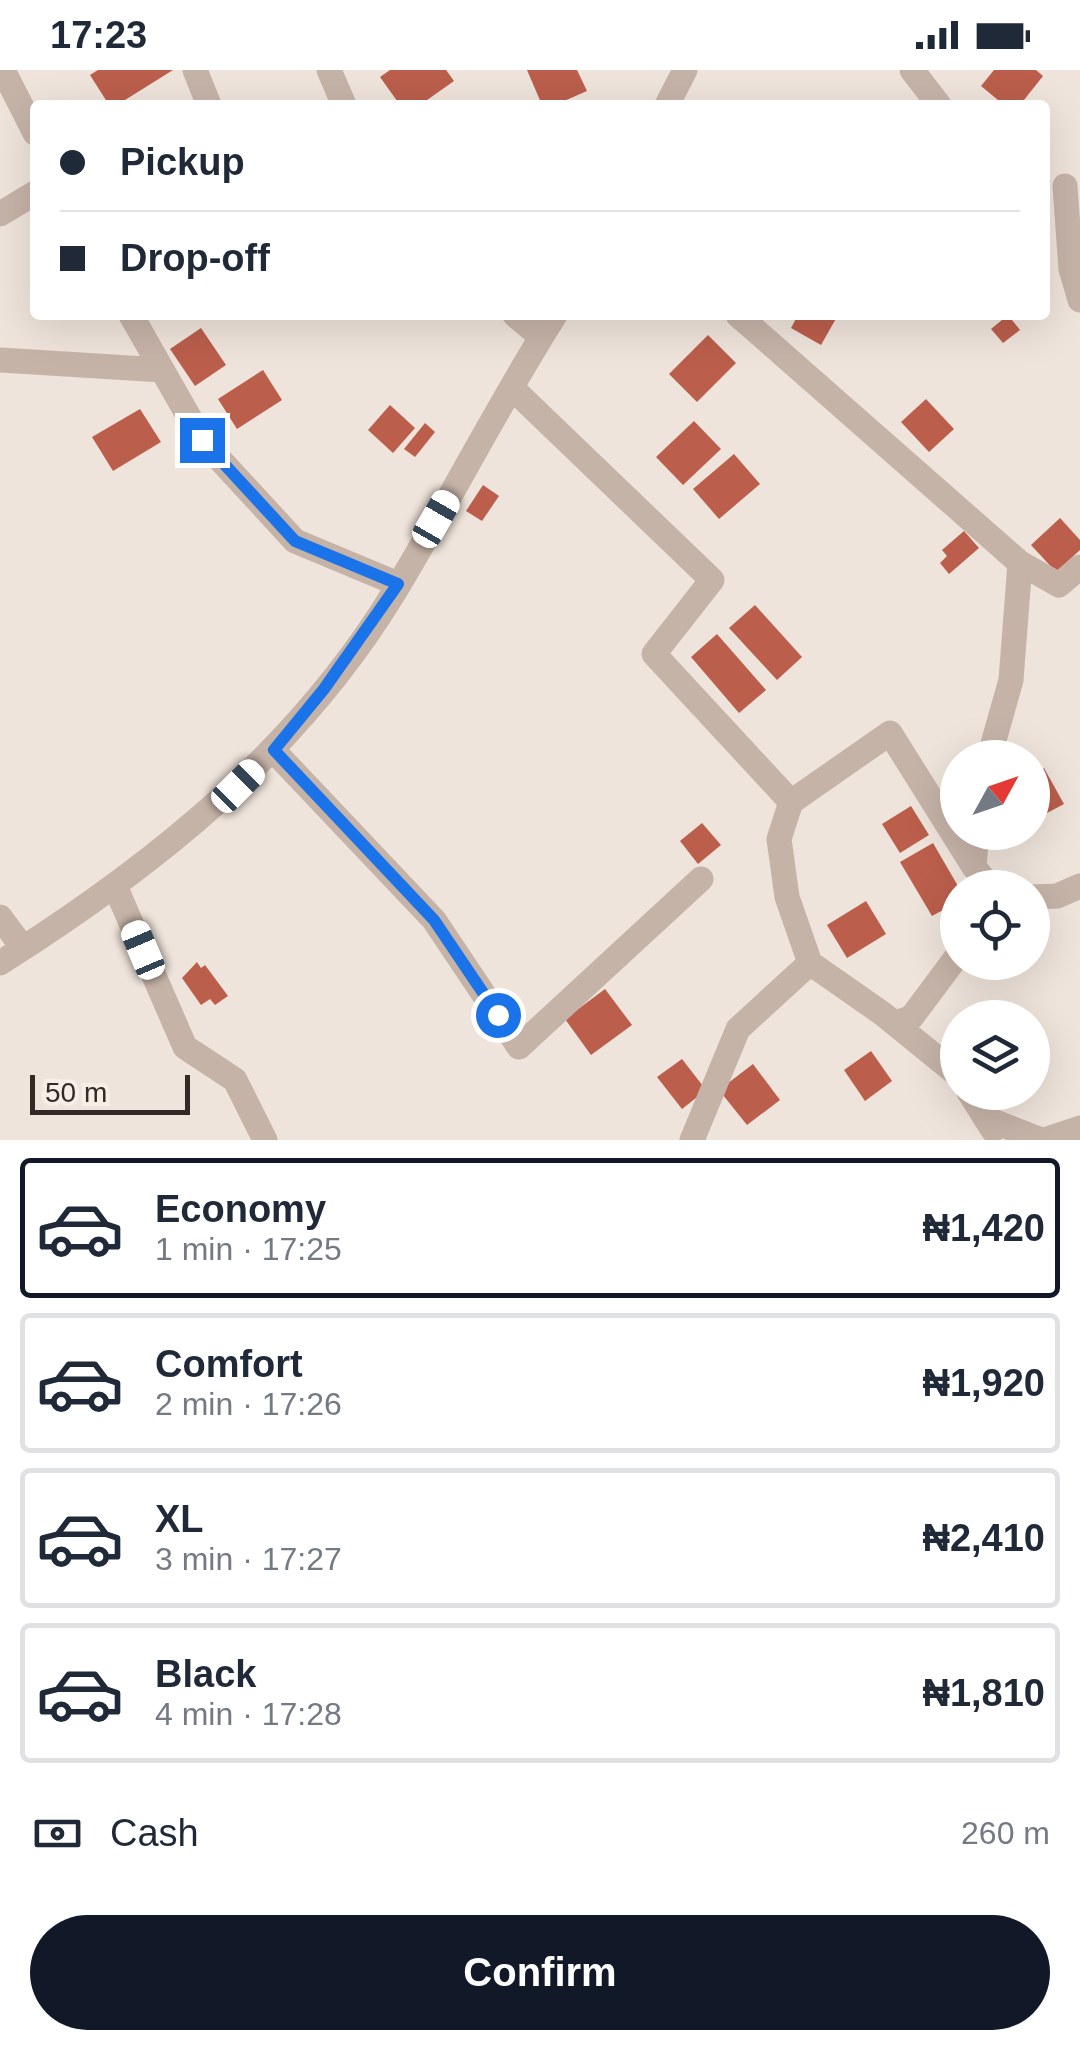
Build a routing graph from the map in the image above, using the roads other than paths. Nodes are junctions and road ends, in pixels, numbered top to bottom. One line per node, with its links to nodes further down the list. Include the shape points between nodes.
1 (3, 70): 10 (street)
2 (195, 70): 6 (street)
3 (329, 70): 7 (street)
4 (684, 70): 8 (street)
5 (912, 70): 9 (street)
6 (207, 100)
7 (342, 100)
8 (669, 100)
9 (935, 100)
10 (30, 123)
11 (1064, 185): 14 (street)
12 (30, 195): 13 (street)
13 (0, 214)
14 (1080, 300)
15 (134, 320): 21 (street)
16 (520, 320): 19 (street)
17 (552, 320): 19 (street)
18 (744, 320): 23 (street)
19 (540, 338): 22 (street)
20 (0, 360): 21 (street)
21 (162, 370): 25 (street, via 202,440 295,541)
22 (512, 388): 25 (street); 28 (street, via 712,580 654,654)
23 (1020, 564): 24 (street, via 1059,585); 26 (street, via 1011,680)
24 (1080, 567)
25 (398, 584): 27 (street)
26 (994, 740)
27 (274, 750): 32 (street, via 434,920 519,1047); 33 (street, via 177,840)
28 (791, 802): 30 (street, via 890,734); 39 (street, via 779,839 786,897)
29 (975, 850): 30 (street)
30 (974, 867): 31 (street)
31 (976, 870)
32 (701, 879)
33 (115, 886): 37 (street); 45 (street, via 184,1047 234,1080)
34 (1080, 886): 35 (street)
35 (1050, 896)
36 (0, 917): 37 (street)
37 (23, 948): 38 (street)
38 (0, 963)
39 (810, 964): 41 (street); 46 (street, via 738,1029)
40 (940, 979): 41 (street, via 911,1018)
41 (894, 1023): 42 (street)
42 (940, 1060)
43 (1080, 1128): 47 (street)
44 (992, 1129): 47 (street)
45 (265, 1140)
46 (692, 1140)
47 (1042, 1140)

